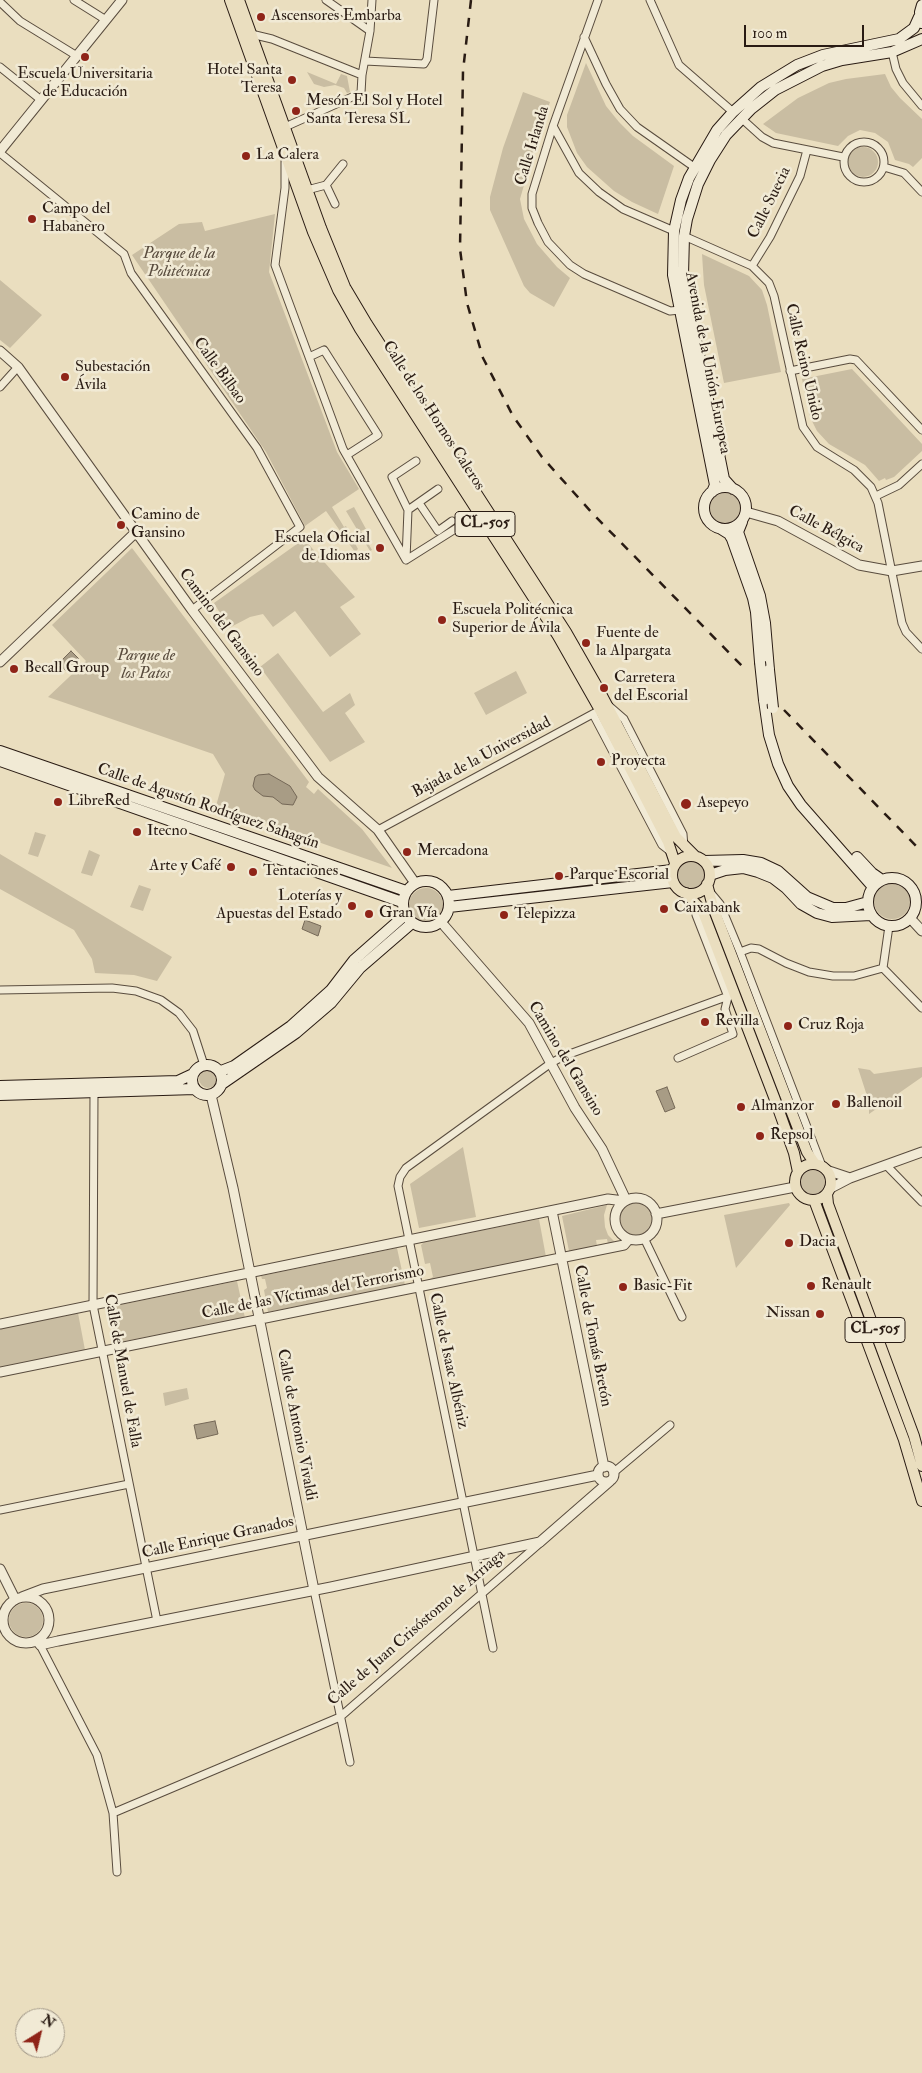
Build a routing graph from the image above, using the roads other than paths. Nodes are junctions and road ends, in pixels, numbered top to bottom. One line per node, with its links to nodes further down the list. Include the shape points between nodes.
1 (74, 0): 13 (street)
2 (122, 0): 13 (street)
3 (230, 0): 30 (main road, Calle de los Hornos Caleros / CL-505)
4 (239, 0): 15 (main road, Calle de los Hornos Caleros / CL-505)
5 (326, 0): 14 (street)
6 (372, 0): 14 (street)
7 (434, 0): 20 (street, via 424,64)
8 (598, 0): 16 (street, Calle Irlanda)
9 (650, 0): 25 (street, via 679,65)
10 (917, 0): 12 (street)
11 (0, 2): 19 (street, via 20,22)
12 (921, 15): 25 (main road, Avenida de la Unión Europea, via 914,28 899,39 833,52 797,65 761,87)
13 (106, 20): 19 (street)
14 (370, 31): 20 (street)
15 (251, 34): 22 (street, via 272,39); 27 (main road, Calle de los Hornos Caleros / CL-505)
16 (584, 37): 26 (street, Calle Irlanda); 33 (street, via 620,109 637,127)
17 (922, 39): 18 (main road, Avenida de la Unión Europea)
18 (892, 52): 24 (street, via 903,83); 25 (main road, Avenida de la Unión Europea, via 842,60 804,74)
19 (77, 56): 23 (street)
20 (365, 61): 22 (street)
21 (0, 67): 23 (street)
22 (362, 75): 27 (street, via 361,92)
23 (41, 100): 29 (street)
24 (922, 106)
25 (737, 115): 28 (street, via 767,140); 33 (main road, Avenida de la Unión Europea, via 717,130); 41 (main road, Avenida de la Unión Europea, via 703,173)
26 (552, 126): 40 (street, via 579,173 598,192 623,209); 43 (street, Calle Irlanda, via 531,201 534,215 548,242 563,260 577,270 670,311)
27 (285, 127): 35 (main road, Calle de los Hornos Caleros / CL-505)
28 (807, 150): 31 (street); 42 (street, Calle Suecia, via 800,176)
29 (0, 152): 68 (street, Calle Bilbao, via 124,254 131,273 257,448 300,527)
30 (285, 154): 35 (main road, Calle de los Hornos Caleros / CL-505); 37 (street)
31 (844, 157): 34 (street, via 845,171 856,181 870,182); 34 (street, via 856,143 868,142 883,154)
32 (343, 164): 36 (street)
33 (694, 167): 40 (main road, Avenida de la Unión Europea, via 681,200)
34 (884, 167): 38 (street, via 904,173)
35 (302, 185): 36 (street); 37 (street); 60 (main road, Calle de los Hornos Caleros / CL-505, via 324,261 338,290); 71 (main road, Calle de los Hornos Caleros / CL-505, via 345,287 566,632)
36 (326, 185): 39 (street)
37 (285, 188): 45 (street, via 275,265)
38 (922, 192)
39 (335, 204)
40 (674, 231): 43 (main road, Avenida de la Unión Europea, via 673,275)
41 (684, 236): 42 (street, Calle Reino Unido); 53 (main road, Avenida de la Unión Europea, via 686,290 724,479)
42 (752, 266): 47 (street, Calle Reino Unido, via 764,277 774,296)
43 (680, 310): 55 (main road, Avenida de la Unión Europea, via 715,485)
44 (0, 351): 46 (street, Camino del Gansino)
45 (309, 357): 50 (street); 50 (street, via 324,350 378,435)
46 (18, 367): 48 (street); 64 (street, Camino del Gansino)
47 (790, 371): 49 (street, via 856,360); 56 (street, Calle Reino Unido, via 800,420 807,436 817,447 861,475)
48 (0, 387)
49 (922, 430)
50 (347, 455): 65 (street)
51 (416, 461): 58 (street, via 392,477)
52 (922, 464): 56 (street, via 899,485)
53 (733, 488): 55 (main road); 59 (main road, via 744,498)
54 (438, 489): 57 (street)
55 (712, 492): 63 (main road, via 705,502 705,514 711,524)
56 (876, 496): 67 (street, Calle Reino Unido)
57 (419, 503): 58 (street); 61 (street, via 438,531)
58 (408, 510): 65 (street)
59 (746, 512): 62 (main road); 67 (street, Calle Bélgica, via 778,521 859,565)
60 (479, 514): 65 (street); 71 (main road, Calle de los Hornos Caleros / CL-505, via 558,636)
61 (452, 522)
62 (742, 522): 63 (main road, via 733,528); 78 (main road, bridge, via 738,532 761,603 775,734 783,759 805,802)
63 (721, 529): 82 (main road, bridge, via 732,539 753,598 769,735 778,764 801,805)
64 (136, 532): 68 (street, Camino del Gansino); 70 (street)
65 (406, 560)
66 (922, 566): 67 (street, Calle Bélgica)
67 (892, 571): 69 (street, Calle Reino Unido, via 903,627)
68 (192, 610): 74 (street, Camino del Gansino, via 318,777)
69 (922, 649)
70 (0, 662)
71 (600, 709): 74 (street, Bajada de la Universidad); 75 (main road, Calle de los Hornos Caleros / CL-505, via 676,837); 77 (main road, Calle de los Hornos Caleros / CL-505, via 668,842)
72 (0, 751): 84 (main road, Calle de Agustín Rodríguez Sahagún)
73 (0, 761): 84 (main road, Calle de Agustín Rodríguez Sahagún)
74 (378, 830): 80 (street, Camino del Gansino)
75 (695, 856): 76 (main road); 77 (main road, via 684,857)
76 (704, 861): 81 (main road, CL-505); 86 (main road, via 760,863 778,871 807,897 833,908)
77 (674, 866): 79 (main road, CL-505); 85 (main road)
78 (882, 880): 82 (main road); 89 (main road, via 896,878 914,891 916,905)
79 (673, 882): 83 (main road); 87 (main road)
80 (415, 883): 84 (main road); 85 (main road, via 434,882)
81 (709, 883): 83 (main road, via 698,892); 88 (main road, via 725,870 742,868 773,878 816,913 832,917); 94 (street); 112 (main road, CL-505, via 713,907 807,1152)
82 (872, 887): 86 (main road)
83 (686, 893): 97 (main road, via 703,912)
84 (404, 896): 90 (main road)
85 (448, 896): 87 (main road)
86 (868, 902): 88 (main road)
87 (449, 907): 91 (main road)
88 (872, 915): 92 (main road)
89 (910, 918): 92 (main road, via 897,926); 93 (street)
90 (408, 919): 91 (main road, via 427,928); 102 (main road, via 354,960 331,990 291,1026); 104 (main road, via 331,1003 296,1033)
91 (442, 922): 100 (street, Camino del Gansino, via 520,1010)
92 (889, 926): 95 (street)
93 (922, 931)
94 (740, 952): 95 (street, via 759,949 809,972 833,976 854,976); 112 (street)
95 (883, 968): 98 (street)
96 (0, 990): 101 (street, via 112,988 136,991 161,1000 179,1014 192,1031)
97 (731, 996): 99 (street, via 725,1009 733,1034); 100 (street, Calle de Isaac Albéniz); 113 (main road, via 790,1143)
98 (922, 1008)
99 (678, 1058)
100 (551, 1063): 118 (street, Camino del Gansino, via 602,1149); 124 (street, Calle de Isaac Albéniz, via 406,1168 398,1186)
101 (204, 1064): 102 (main road, via 213,1065); 103 (main road)
102 (221, 1072): 104 (main road)
103 (193, 1074): 105 (main road, via 178,1081); 106 (main road)
104 (222, 1084): 108 (main road)
105 (0, 1086)
106 (195, 1089): 107 (main road); 108 (main road)
107 (94, 1092): 109 (main road); 128 (street, Calle de Manuel de Falla)
108 (211, 1095): 126 (street, Calle de Antonio Vivaldi)
109 (0, 1096)
110 (922, 1152): 111 (street)
111 (886, 1165): 114 (street); 119 (street)
112 (821, 1167): 113 (main road, via 805,1165); 114 (street); 116 (main road, CL-505, via 830,1179)
113 (798, 1172): 115 (main road)
114 (850, 1178): 116 (street)
115 (795, 1187): 117 (main road, via 804,1198); 121 (street)
116 (828, 1191): 117 (main road); 136 (main road, CL-505, via 828,1204 914,1436)
117 (814, 1200): 142 (main road, CL-505, via 904,1440)
118 (625, 1201): 120 (street, Calle de las Víctimas del Terrorismo, via 608,1199); 121 (street, via 637,1198 647,1201); 123 (street, via 616,1210 615,1222)
119 (922, 1202)
120 (552, 1211): 124 (street, Calle de las Víctimas del Terrorismo); 125 (street, Calle de Tomás Bretón)
121 (656, 1214): 122 (street, via 654,1228)
122 (644, 1238): 123 (street); 129 (street)
123 (629, 1239): 125 (street, Calle de las Víctimas del Terrorismo, via 624,1245)
124 (410, 1240): 126 (street, Calle de las Víctimas del Terrorismo); 127 (street, Calle de Isaac Albéniz)
125 (561, 1258): 127 (street, Calle de las Víctimas del Terrorismo); 135 (street, Calle de Tomás Bretón)
126 (250, 1272): 128 (street, Calle de las Víctimas del Terrorismo); 130 (street, Calle de Antonio Vivaldi)
127 (419, 1287): 130 (street, Calle de las Víctimas del Terrorismo); 143 (street, Calle de Isaac Albéniz)
128 (93, 1305): 131 (street, Calle de las Víctimas del Terrorismo); 132 (street, Calle de Manuel de Falla)
129 (682, 1317)
130 (259, 1319): 132 (street, Calle de las Víctimas del Terrorismo); 145 (street, Calle de Antonio Vivaldi)
131 (0, 1324)
132 (102, 1352): 133 (street, Calle de las Víctimas del Terrorismo); 140 (street, Calle de Manuel de Falla)
133 (0, 1372)
134 (670, 1425): 138 (street, Calle de Juan Crisóstomo de Arriaga)
135 (604, 1466): 137 (street); 138 (street, via 610,1468)
136 (922, 1466)
137 (598, 1475): 138 (street, via 602,1481); 139 (street, Calle Enrique Granados)
138 (612, 1477): 141 (street, Calle de Juan Crisóstomo de Arriaga)
139 (581, 1479): 141 (street, via 591,1485); 143 (street, Calle Enrique Granados)
140 (129, 1484): 144 (street); 148 (street, Calle de Manuel de Falla)
141 (592, 1497): 146 (street, Calle de Juan Crisóstomo de Arriaga)
142 (922, 1501)
143 (463, 1503): 145 (street, Calle Enrique Granados); 147 (street, Calle de Isaac Albéniz)
144 (0, 1510)
145 (303, 1536): 148 (street, Calle Enrique Granados); 150 (street, Calle de Antonio Vivaldi)
146 (540, 1542): 147 (street); 151 (street, Calle de Juan Crisóstomo de Arriaga)
147 (474, 1556): 150 (street); 151 (street, Calle de Isaac Albéniz)
148 (146, 1568): 152 (street, Calle Enrique Granados, via 43,1589); 153 (street, Calle de Manuel de Falla)
149 (0, 1569): 152 (street)
150 (314, 1590): 153 (street); 157 (street, Calle de Antonio Vivaldi)
151 (482, 1592): 156 (street, Calle de Isaac Albéniz); 157 (street, Calle de Juan Crisóstomo de Arriaga)
152 (18, 1598): 154 (street, via 6,1609); 155 (street, via 36,1599 46,1609 47,1629)
153 (157, 1621): 155 (street)
154 (2, 1622): 155 (street, via 9,1636 15,1640)
155 (38, 1642): 159 (street, via 97,1755)
156 (493, 1648)
157 (340, 1717): 158 (street, Calle de Antonio Vivaldi); 159 (street, Calle de Juan Crisóstomo de Arriaga)
158 (350, 1762)
159 (113, 1813): 160 (street)
160 (117, 1872)

